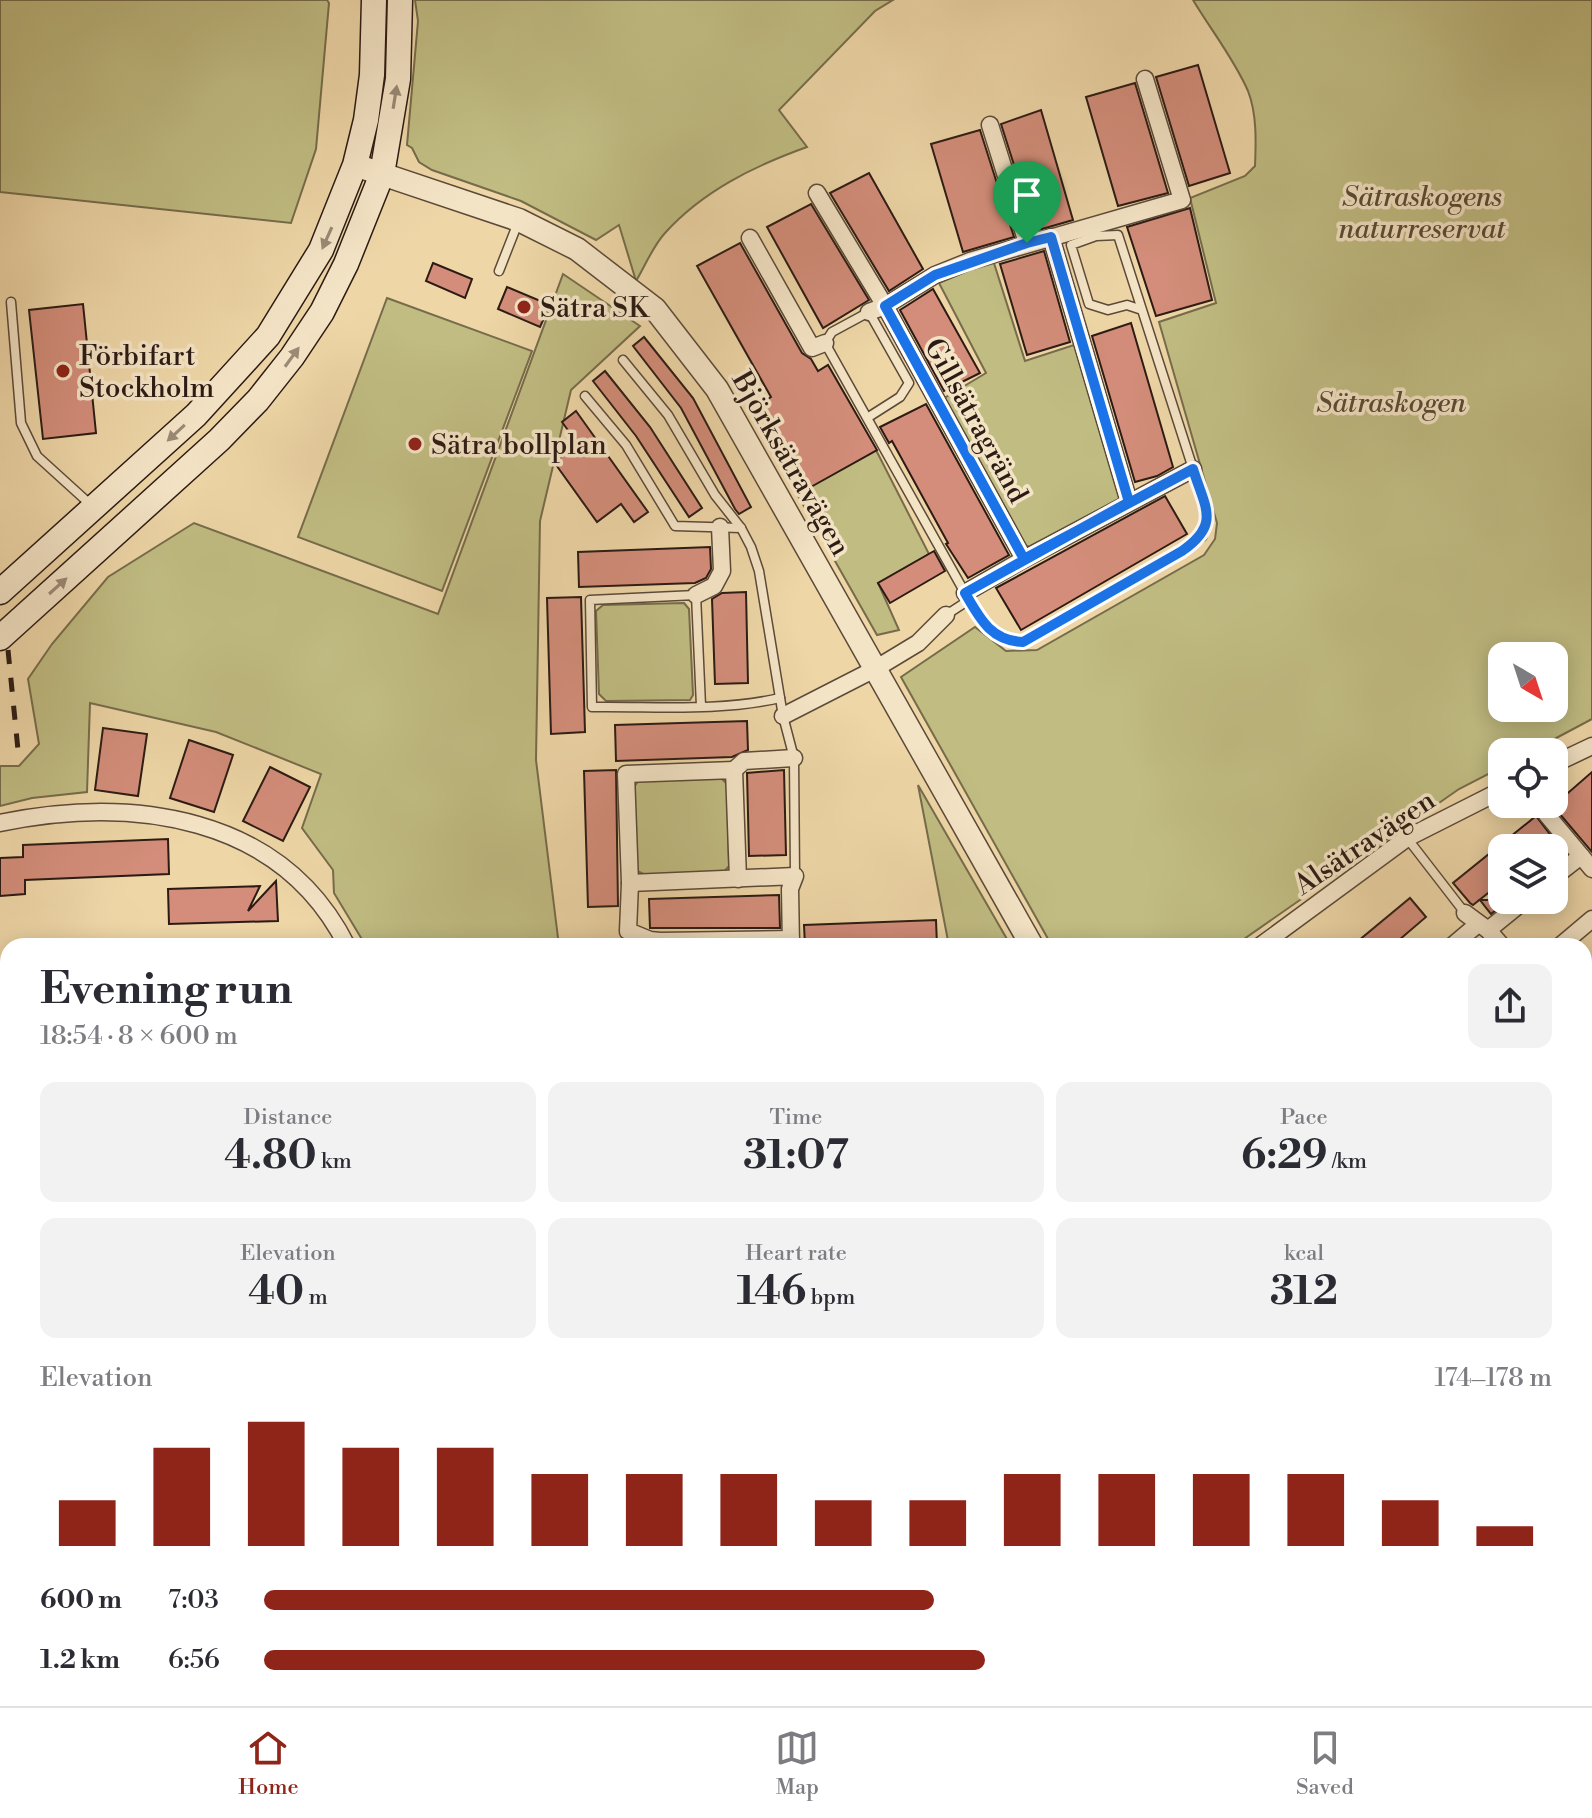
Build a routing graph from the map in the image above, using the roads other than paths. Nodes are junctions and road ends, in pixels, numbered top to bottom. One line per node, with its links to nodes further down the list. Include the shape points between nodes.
1 (374, 0): 5 (main road, via 372,75)
2 (400, 0): 6 (main road, one-way to 2, via 398,79)
3 (1145, 79): 9 (street, via 1182,200)
4 (990, 125): 11 (street)
5 (355, 165): 6 (street, Björksätravägen); 22 (main road, one-way to 22, via 321,250 268,336 196,415)
6 (382, 174): 8 (street, Björksätravägen); 30 (main road, one-way to 6, via 219,440 267,389 322,312)
7 (817, 193): 14 (street, Gillsätragränd)
8 (519, 220): 12 (lane); 31 (street, Björksätravägen, via 577,249 655,309 717,389)
9 (1051, 237): 11 (street); 21 (street)
10 (750, 238): 16 (street, via 812,348)
11 (1027, 243): 14 (street, via 935,275)
12 (499, 271)
13 (11, 302): 22 (lane, via 21,423 37,456)
14 (877, 309): 16 (lane, via 832,332); 19 (lane, Gillsätragränd, via 909,383 900,397); 25 (street, Gillsätragränd)
15 (1142, 310): 15 (lane, via 1089,304 1071,245 1118,235); 20 (lane)
16 (825, 343): 19 (lane)
17 (623, 360): 24 (lane, via 668,415)
18 (585, 396): 23 (lane, via 626,445 675,526)
19 (867, 418): 28 (lane)
20 (1193, 469): 21 (street); 28 (lane, via 1207,521 1202,537 1023,642 1006,641 990,630)
21 (1129, 502): 25 (street)
22 (95, 508): 26 (main road)
23 (720, 527): 24 (lane); 27 (street, via 722,571 714,586)
24 (741, 528): 32 (lane, via 759,571)
25 (1024, 559): 28 (street)
26 (0, 592)
27 (696, 595): 33 (lane); 33 (lane, via 590,600 592,707)
28 (967, 596): 29 (lane)
29 (946, 615): 31 (street, via 918,643)
30 (0, 638)
31 (875, 669): 34 (street); 54 (street, Björksätravägen)
32 (780, 698): 33 (lane); 34 (lane)
33 (701, 706)
34 (783, 716): 37 (lane)
35 (1592, 746): 36 (street)
36 (1568, 757)
37 (794, 758): 38 (street, via 744,761); 44 (lane)
38 (734, 770): 45 (street); 46 (street, via 626,774)
39 (1488, 797): 42 (street, Alsätravägen)
40 (1549, 818): 43 (street)
41 (0, 823): 51 (street, via 47,813 99,811 150,815 216,831 271,857 306,885)
42 (1407, 838): 47 (lane); 55 (street, Alsätravägen)
43 (1586, 862)
44 (795, 876): 45 (street); 53 (street, via 790,889)
45 (738, 879): 46 (street)
46 (630, 883): 52 (street, via 628,931)
47 (1465, 913): 50 (street)
48 (1503, 914): 50 (street)
49 (1592, 919): 58 (street)
50 (1483, 927): 56 (street); 57 (street)
51 (342, 938)
52 (645, 938)
53 (791, 938)
54 (1027, 938)
55 (1271, 938)
56 (1465, 938)
57 (1494, 938)
58 (1569, 938)

